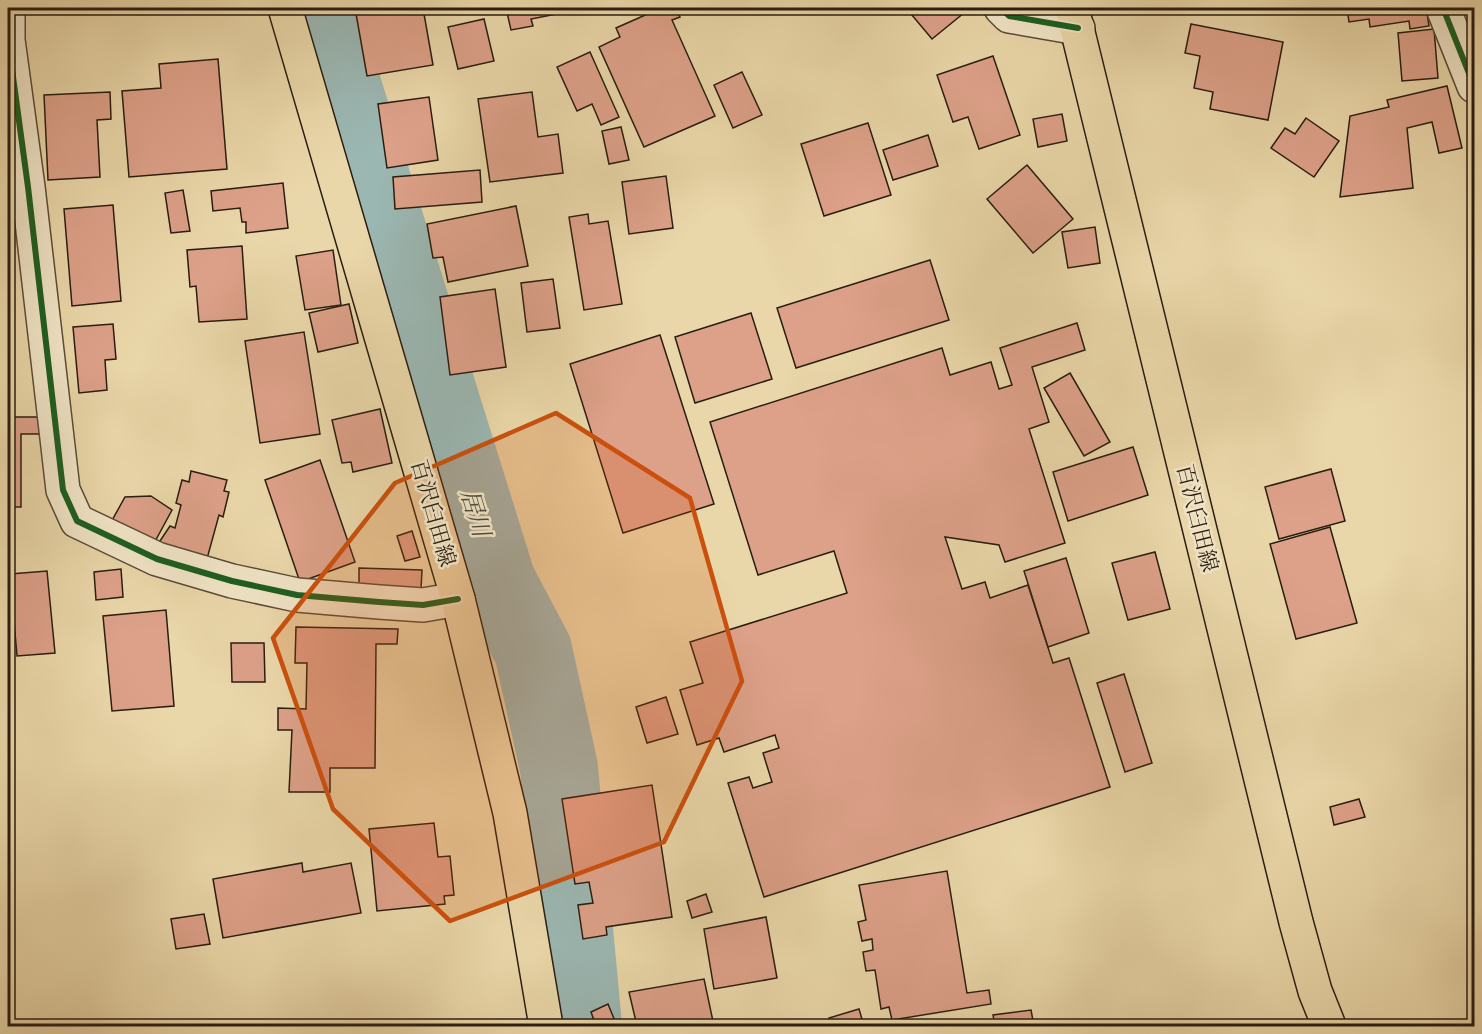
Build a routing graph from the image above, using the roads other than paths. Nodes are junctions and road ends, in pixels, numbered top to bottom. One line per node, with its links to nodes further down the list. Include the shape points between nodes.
1 (8, 8): 7 (street, via 8,40 63,490 77,521 157,559 297,595 423,605)
2 (285, 8): 7 (main road, 百沢臼田線)
3 (1001, 8): 5 (street, via 1009,16)
4 (1443, 8): 6 (street)
5 (1075, 18): 9 (main road, 百沢臼田線, via 1296,922)
6 (1474, 86)
7 (458, 599): 8 (main road, 百沢臼田線, via 510,813)
8 (546, 1026)
9 (1329, 1026)

